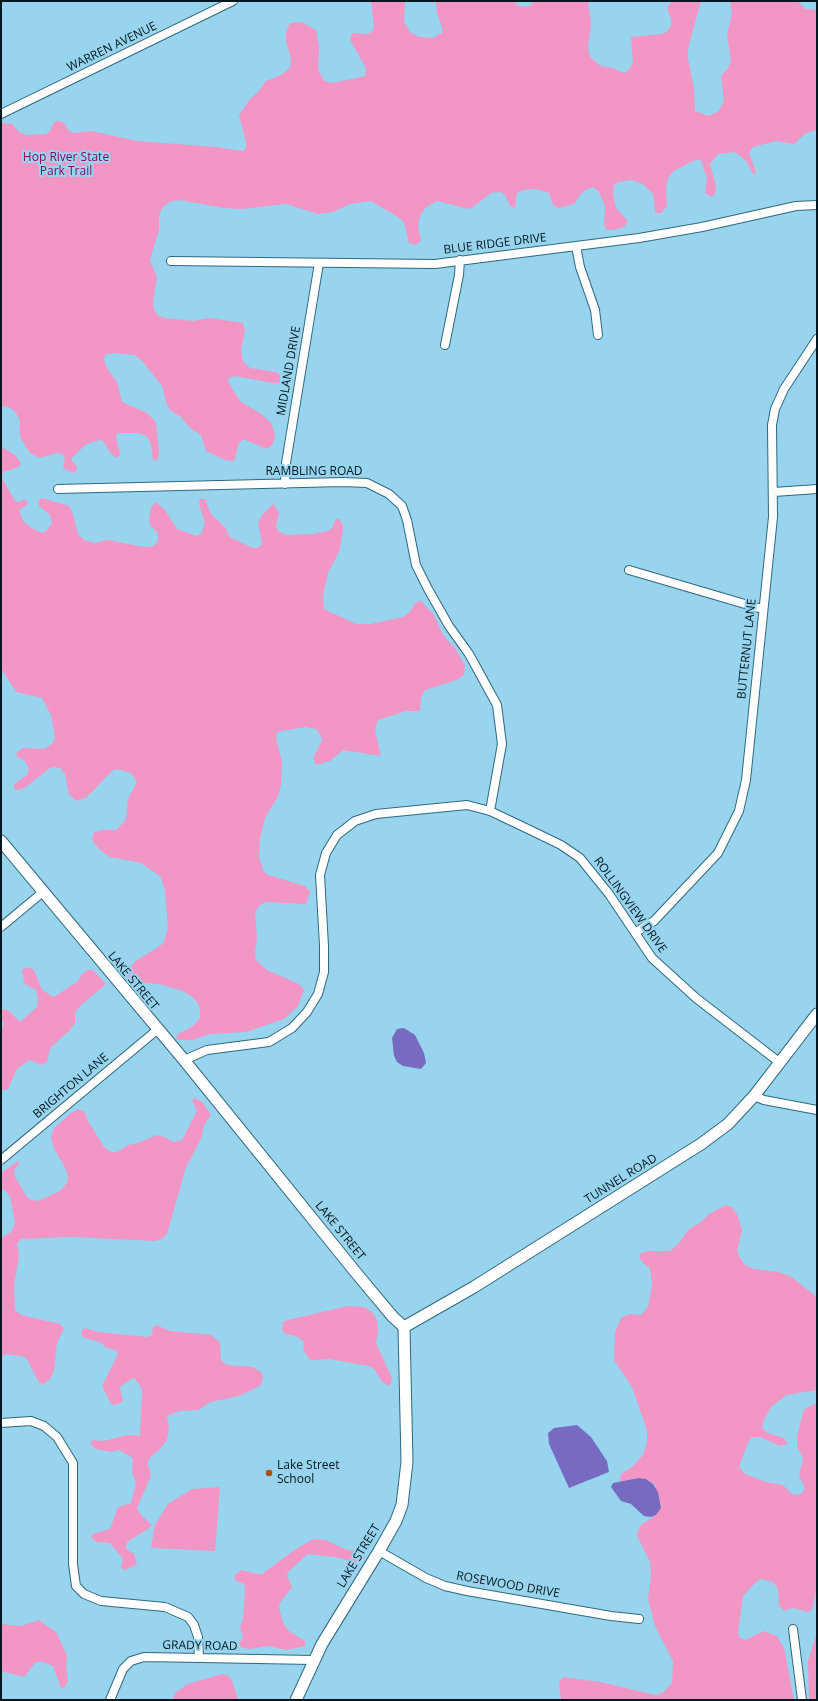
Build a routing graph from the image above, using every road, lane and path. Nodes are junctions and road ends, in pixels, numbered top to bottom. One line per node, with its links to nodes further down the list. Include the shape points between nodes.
1 (233, 1): 2 (street, WARREN AVENUE)
2 (1, 114)
3 (817, 205): 4 (street, BLUE RIDGE DRIVE, via 796,206 702,227)
4 (576, 246): 5 (street, BLUE RIDGE DRIVE); 8 (street, via 580,267 595,310)
5 (460, 260): 7 (street, BLUE RIDGE DRIVE, via 435,264); 10 (street)
6 (171, 261): 7 (street, BLUE RIDGE DRIVE)
7 (319, 263): 11 (street, MIDLAND DRIVE, via 286,463)
8 (598, 335)
9 (817, 339): 14 (street, BUTTERNUT LANE, via 784,390 775,409 772,425)
10 (445, 345)
11 (285, 484): 12 (street, RAMBLING ROAD); 17 (street, RAMBLING ROAD, via 367,483 389,494 402,506 416,565 448,626 470,654 497,705 502,744)
12 (58, 489)
13 (817, 489): 14 (street)
14 (774, 492): 16 (street, BUTTERNUT LANE)
15 (629, 570): 16 (street)
16 (762, 609): 21 (street, BUTTERNUT LANE, via 746,780 739,811 718,853 654,920)
17 (490, 811): 21 (street, ROLLINGVIEW DRIVE, via 561,845 580,858); 24 (street, ROLLINGVIEW DRIVE, via 467,805 376,814 355,821 337,835 326,853 320,875 324,972 318,994 307,1012 292,1028 269,1042 207,1050)
18 (1, 841): 19 (main road, LAKE STREET)
19 (43, 892): 20 (street); 23 (main road, LAKE STREET)
20 (1, 927)
21 (636, 932): 25 (street, ROLLINGVIEW DRIVE, via 652,958 674,979)
22 (817, 1014): 25 (main road, TUNNEL ROAD)
23 (157, 1030): 24 (main road, LAKE STREET); 28 (street, BRIGHTON LANE)
24 (184, 1060): 29 (main road, LAKE STREET, via 357,1274)
25 (779, 1062): 26 (main road, TUNNEL ROAD)
26 (754, 1096): 27 (street); 29 (main road, TUNNEL ROAD, via 728,1124 701,1144 474,1288)
27 (817, 1110)
28 (1, 1160)
29 (404, 1327): 31 (main road, LAKE STREET, via 406,1480 398,1516)
30 (1, 1423): 34 (street, via 31,1421 44,1426 57,1436 73,1463 73,1564 76,1586 84,1594 98,1600 165,1607 188,1617 194,1624 198,1637)
31 (380, 1551): 32 (street, ROSEWOOD DRIVE, via 445,1586); 35 (main road, LAKE STREET, via 343,1608)
32 (639, 1619)
33 (793, 1629): 38 (street)
34 (199, 1657): 35 (street, GRADY ROAD); 36 (street, GRADY ROAD, via 144,1657 131,1660 121,1674)
35 (314, 1660): 37 (main road, LAKE STREET)
36 (110, 1700)
37 (296, 1700)
38 (802, 1700)

